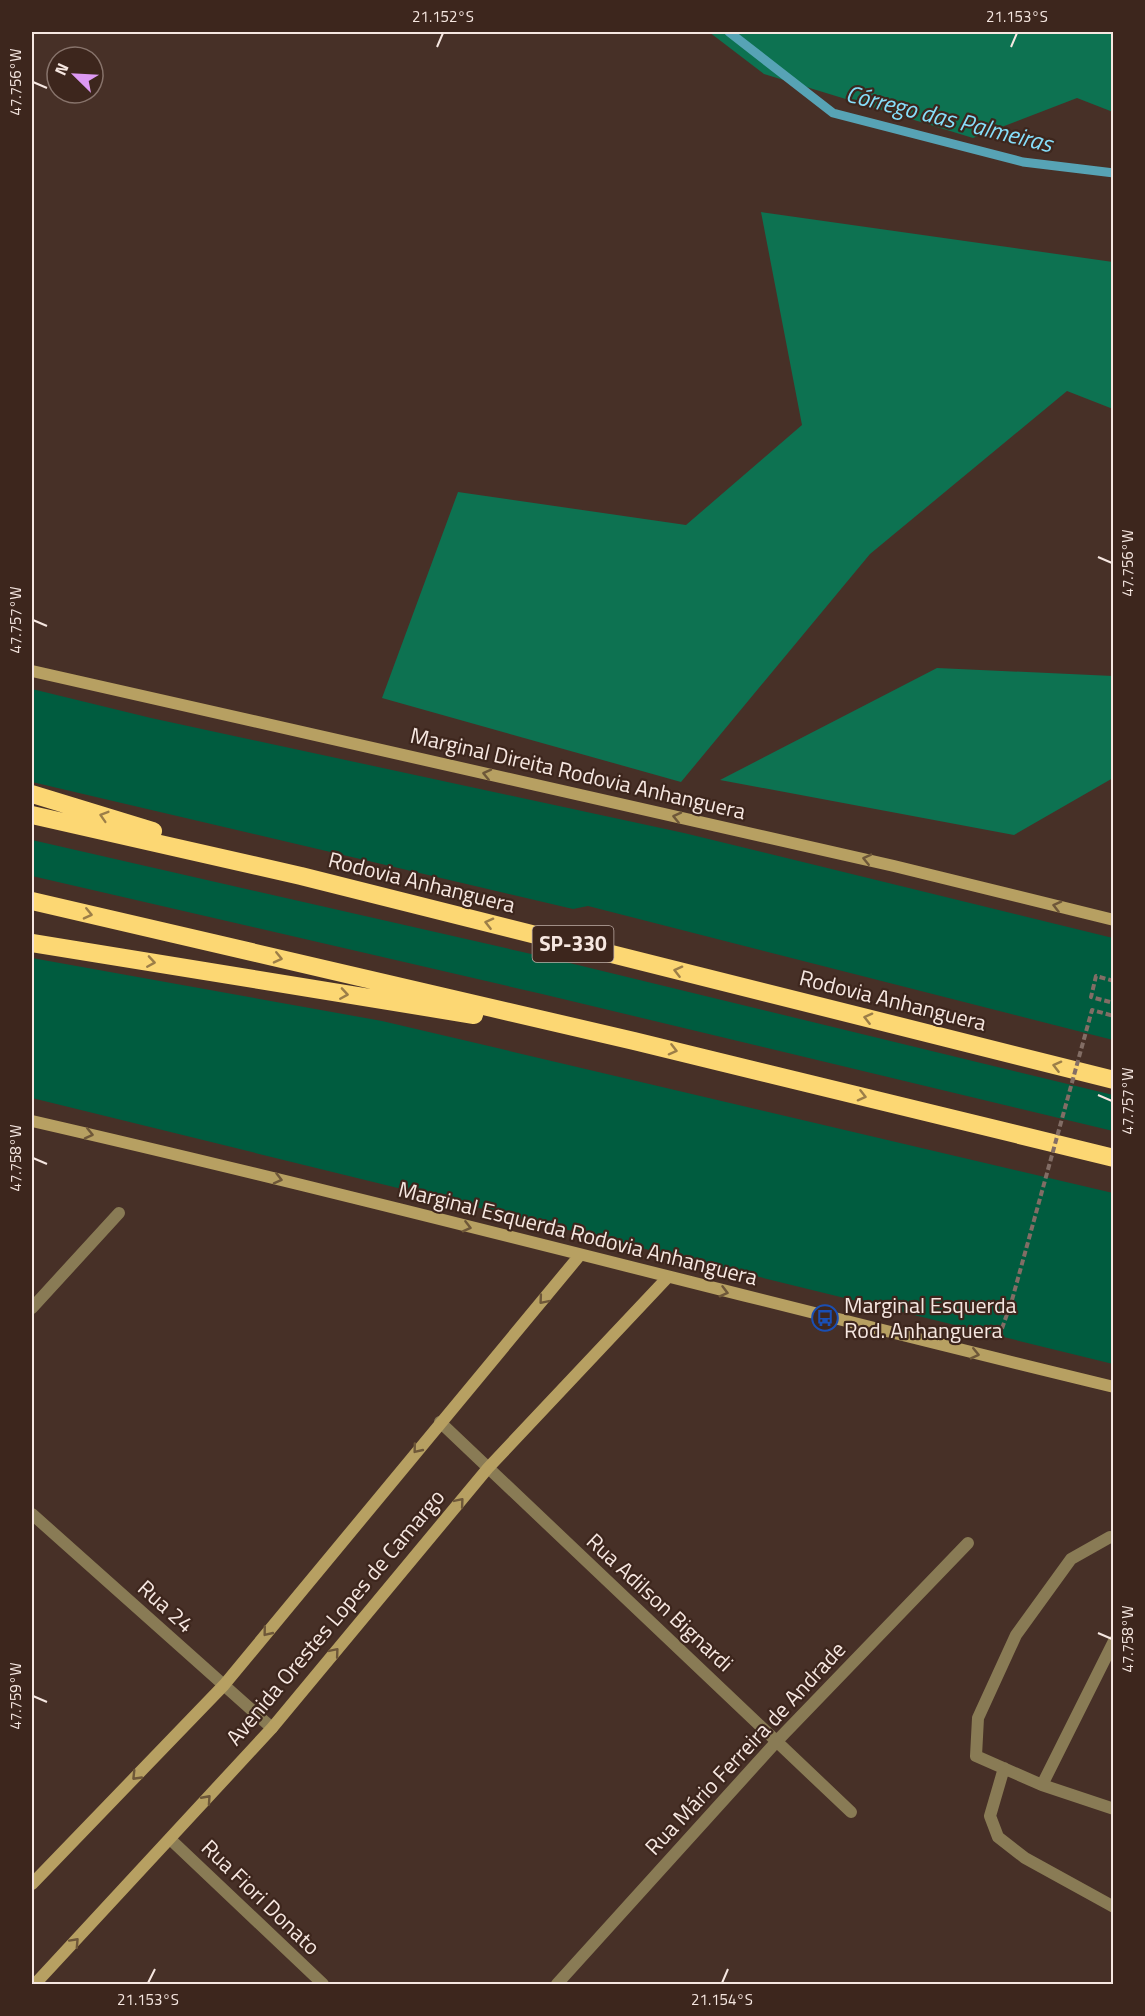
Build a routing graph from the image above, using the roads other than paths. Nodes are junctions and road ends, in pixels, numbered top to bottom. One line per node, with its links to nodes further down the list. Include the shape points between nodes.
1 (32, 671): 6 (street, Marginal Direita Rodovia Anhanguera, one-way to 1, via 894,866)
2 (32, 794): 4 (highway, one-way to 2)
3 (32, 815): 4 (highway, Rodovia Anhanguera / SP-330)
4 (301, 876): 9 (highway, Rodovia Anhanguera / SP-330, one-way to 4)
5 (32, 901): 8 (highway, one-way to 8)
6 (1113, 920)
7 (32, 943): 8 (highway, one-way to 8)
8 (634, 1041): 11 (highway, one-way to 11)
9 (1113, 1080)
10 (32, 1121): 13 (street, Marginal Esquerda Rodovia Anhanguera, one-way to 13)
11 (1113, 1158)
12 (119, 1213): 15 (street)
13 (580, 1255): 14 (street, Marginal Esquerda Rodovia Anhanguera); 17 (street, Avenida Orestes Lopes de Camargo, one-way to 17)
14 (668, 1277): 16 (street, Marginal Esquerda Rodovia Anhanguera, one-way to 16); 18 (street, Avenida Orestes Lopes de Camargo)
15 (32, 1308)
16 (1113, 1387)
17 (440, 1422): 18 (street, Rua Adilson Bignardi); 23 (street, Avenida Orestes Lopes de Camargo, one-way to 23)
18 (488, 1468): 24 (street, Avenida Orestes Lopes de Camargo, one-way to 18); 25 (street, Rua Adilson Bignardi)
19 (32, 1514): 23 (street, Rua 24)
20 (1113, 1538): 26 (street, via 1071,1559 1016,1635 978,1718 976,1756)
21 (968, 1543): 25 (street, Rua Mário Ferreira de Andrade)
22 (1113, 1641): 27 (street)
23 (224, 1685): 24 (street, Rua 24); 31 (street, Avenida Orestes Lopes de Camargo, one-way to 31)
24 (272, 1728): 30 (street, Avenida Orestes Lopes de Camargo, one-way to 24)
25 (777, 1741): 29 (street, Rua Adilson Bignardi); 35 (street, Rua Mário Ferreira de Andrade)
26 (1004, 1768): 27 (street); 32 (street, via 990,1816 998,1837 1025,1858)
27 (1042, 1785): 28 (street)
28 (1113, 1809)
29 (851, 1812)
30 (170, 1839): 33 (street, Avenida Orestes Lopes de Camargo, one-way to 30); 34 (street, Rua Fiori Donato)
31 (32, 1884)
32 (1113, 1907)
33 (35, 1984)
34 (323, 1984)
35 (557, 1984)

